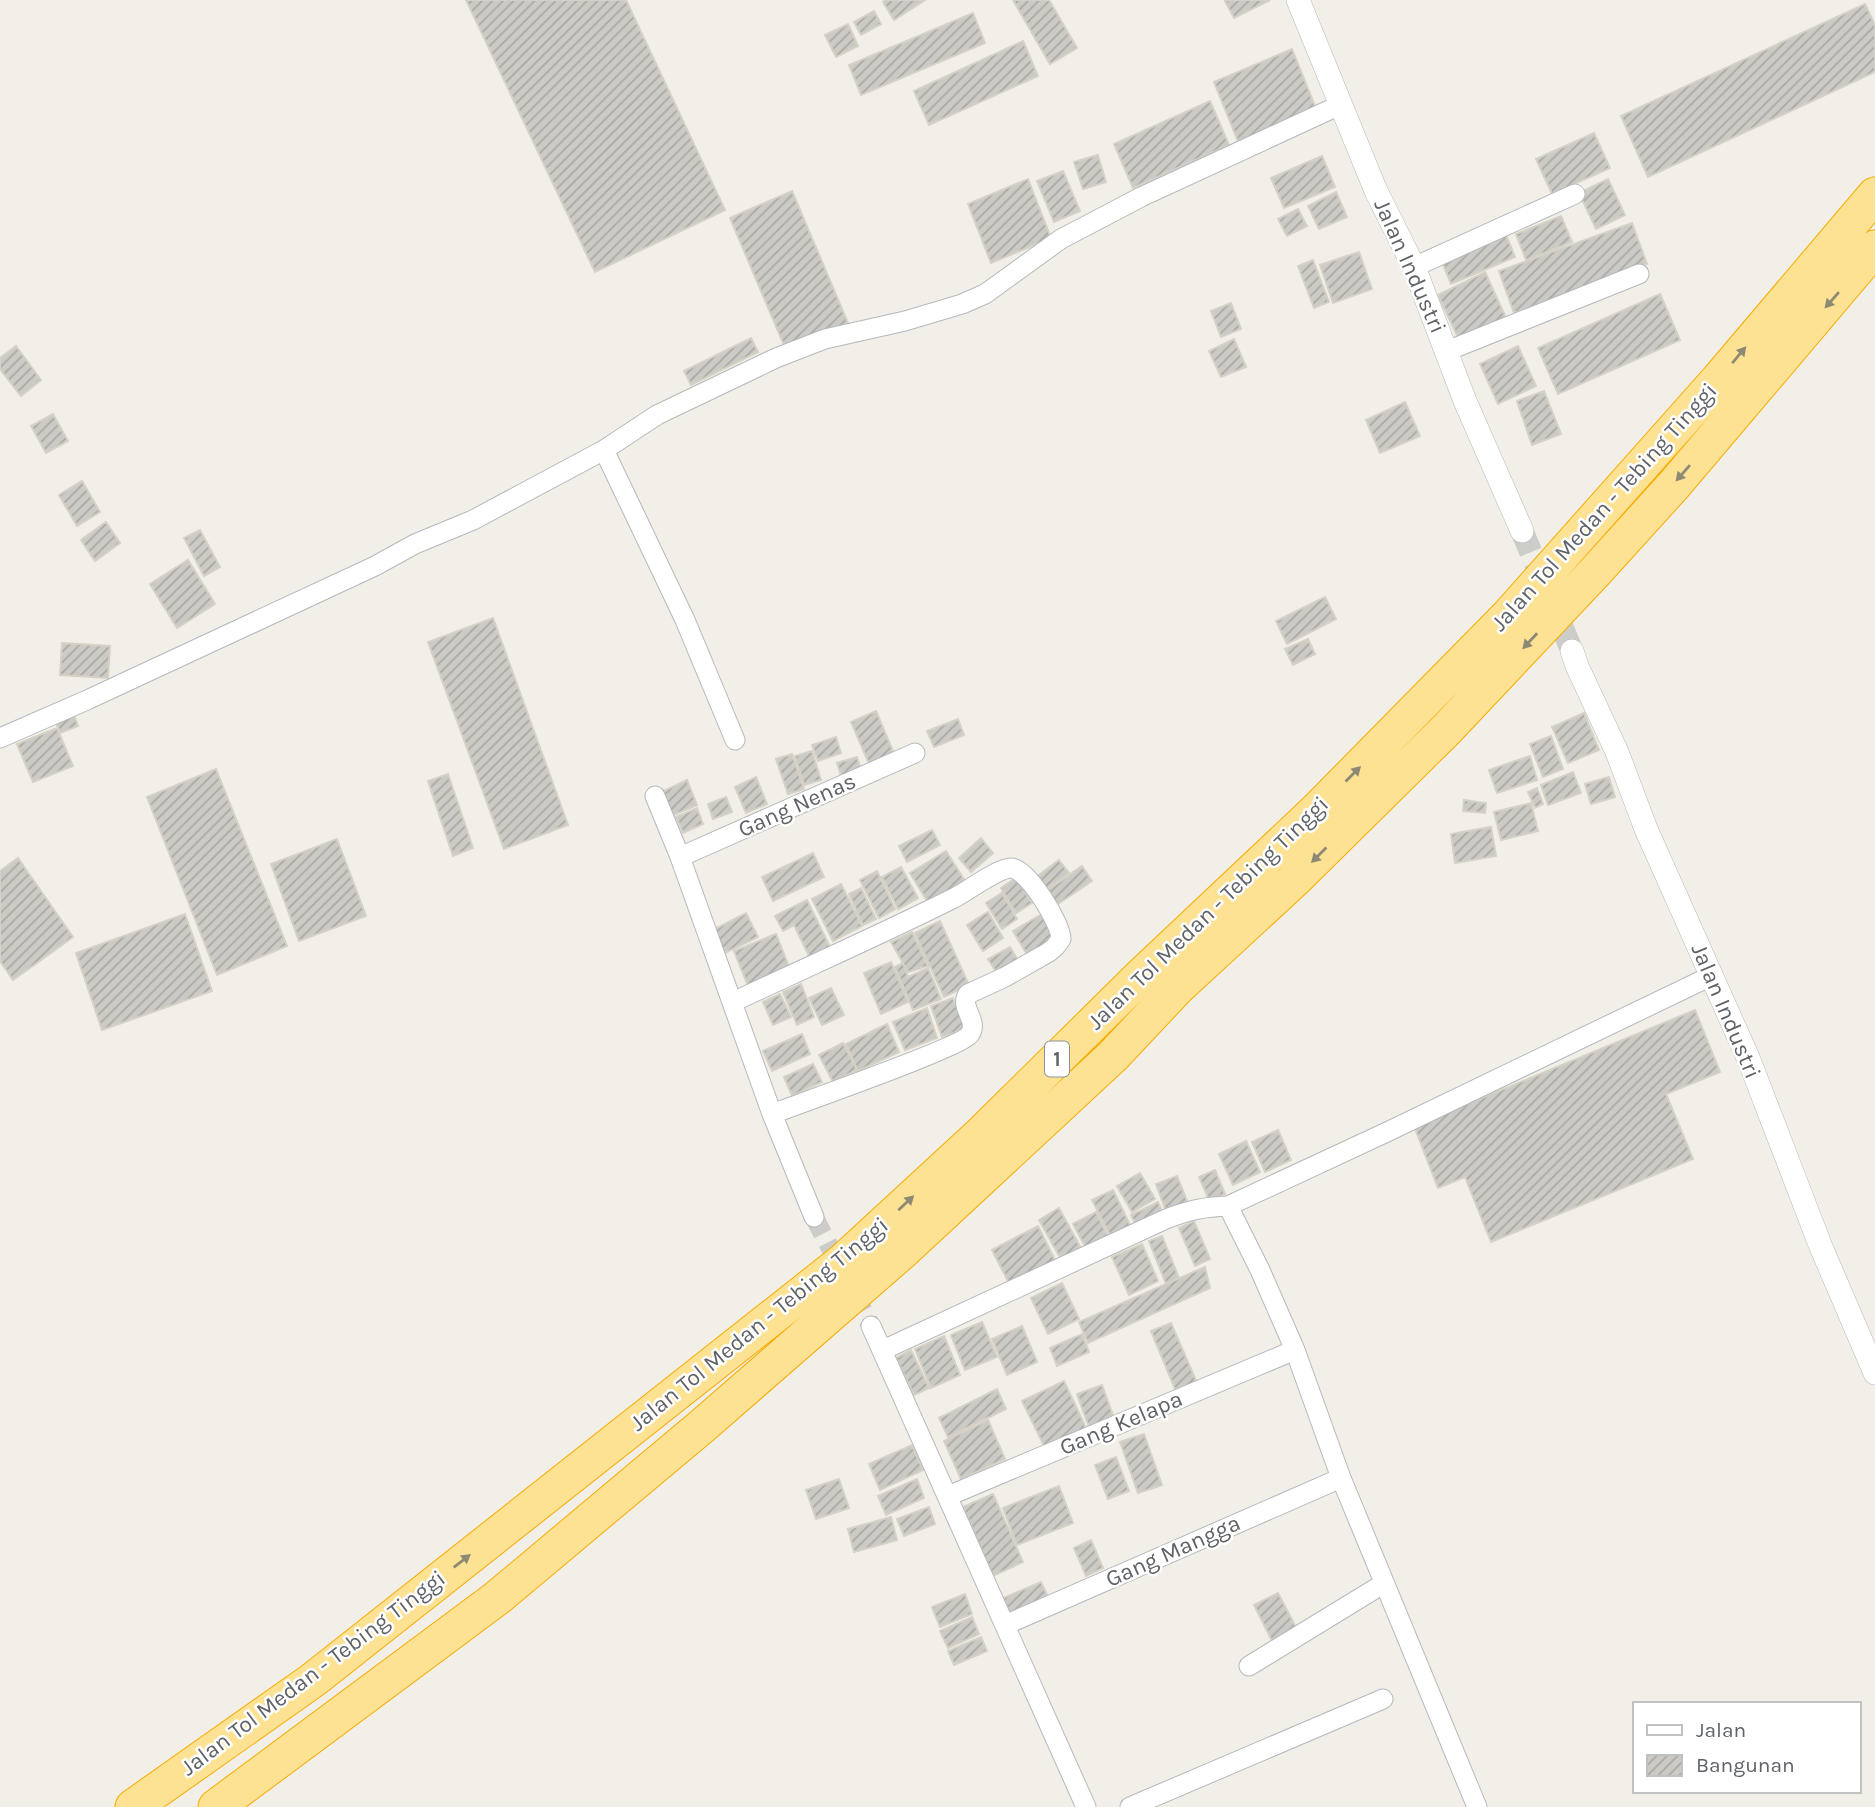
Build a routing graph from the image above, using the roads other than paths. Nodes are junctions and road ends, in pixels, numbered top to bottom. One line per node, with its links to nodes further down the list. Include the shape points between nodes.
1 (1298, 0): 2 (street, Jalan Industri)
2 (1340, 105): 6 (street, Jalan Industri); 9 (street, via 1061,239 985,294 905,321 825,339 776,358 657,415)
3 (1575, 194): 6 (street)
4 (1875, 195): 32 (highway, Jalan Tol Medan - Tebing Tinggi / 1, one-way to 4, via 313,1680 842,1262 982,1133 1317,810 1509,615)
5 (1875, 248): 33 (highway, 1, one-way to 33, via 1683,474 1446,730 1112,1056 903,1251 599,1513 497,1598)
6 (1415, 267): 8 (street, Jalan Industri)
7 (1639, 274): 8 (street)
8 (1447, 351): 10 (street, Jalan Industri)
9 (604, 450): 12 (street, via 472,520); 13 (street, via 685,620)
10 (1522, 531)
11 (1572, 651): 17 (street, Jalan Industri)
12 (0, 738)
13 (735, 740)
14 (915, 753): 16 (street, Gang Nenas)
15 (654, 796): 16 (street)
16 (680, 857): 18 (street)
17 (1711, 976): 20 (street); 25 (street, Jalan Industri)
18 (733, 1002): 19 (street); 19 (street, via 1013,868 1030,881 1059,926 1061,939 1055,947 968,994 966,1006 973,1027 966,1038)
19 (772, 1114): 21 (street)
20 (1228, 1206): 23 (street, via 1201,1208 1166,1219); 24 (street)
21 (814, 1217)
22 (871, 1326): 23 (street)
23 (883, 1350): 27 (street)
24 (1295, 1350): 26 (street); 27 (street, Gang Kelapa)
25 (1875, 1373)
26 (1341, 1478): 28 (street); 29 (street, Gang Mangga)
27 (948, 1496): 29 (street)
28 (1383, 1584): 30 (street); 36 (street)
29 (1005, 1625): 34 (street)
30 (1249, 1666)
31 (1383, 1699): 35 (street)
32 (133, 1807)
33 (216, 1807)
34 (1086, 1807)
35 (1130, 1807)
36 (1477, 1807)

